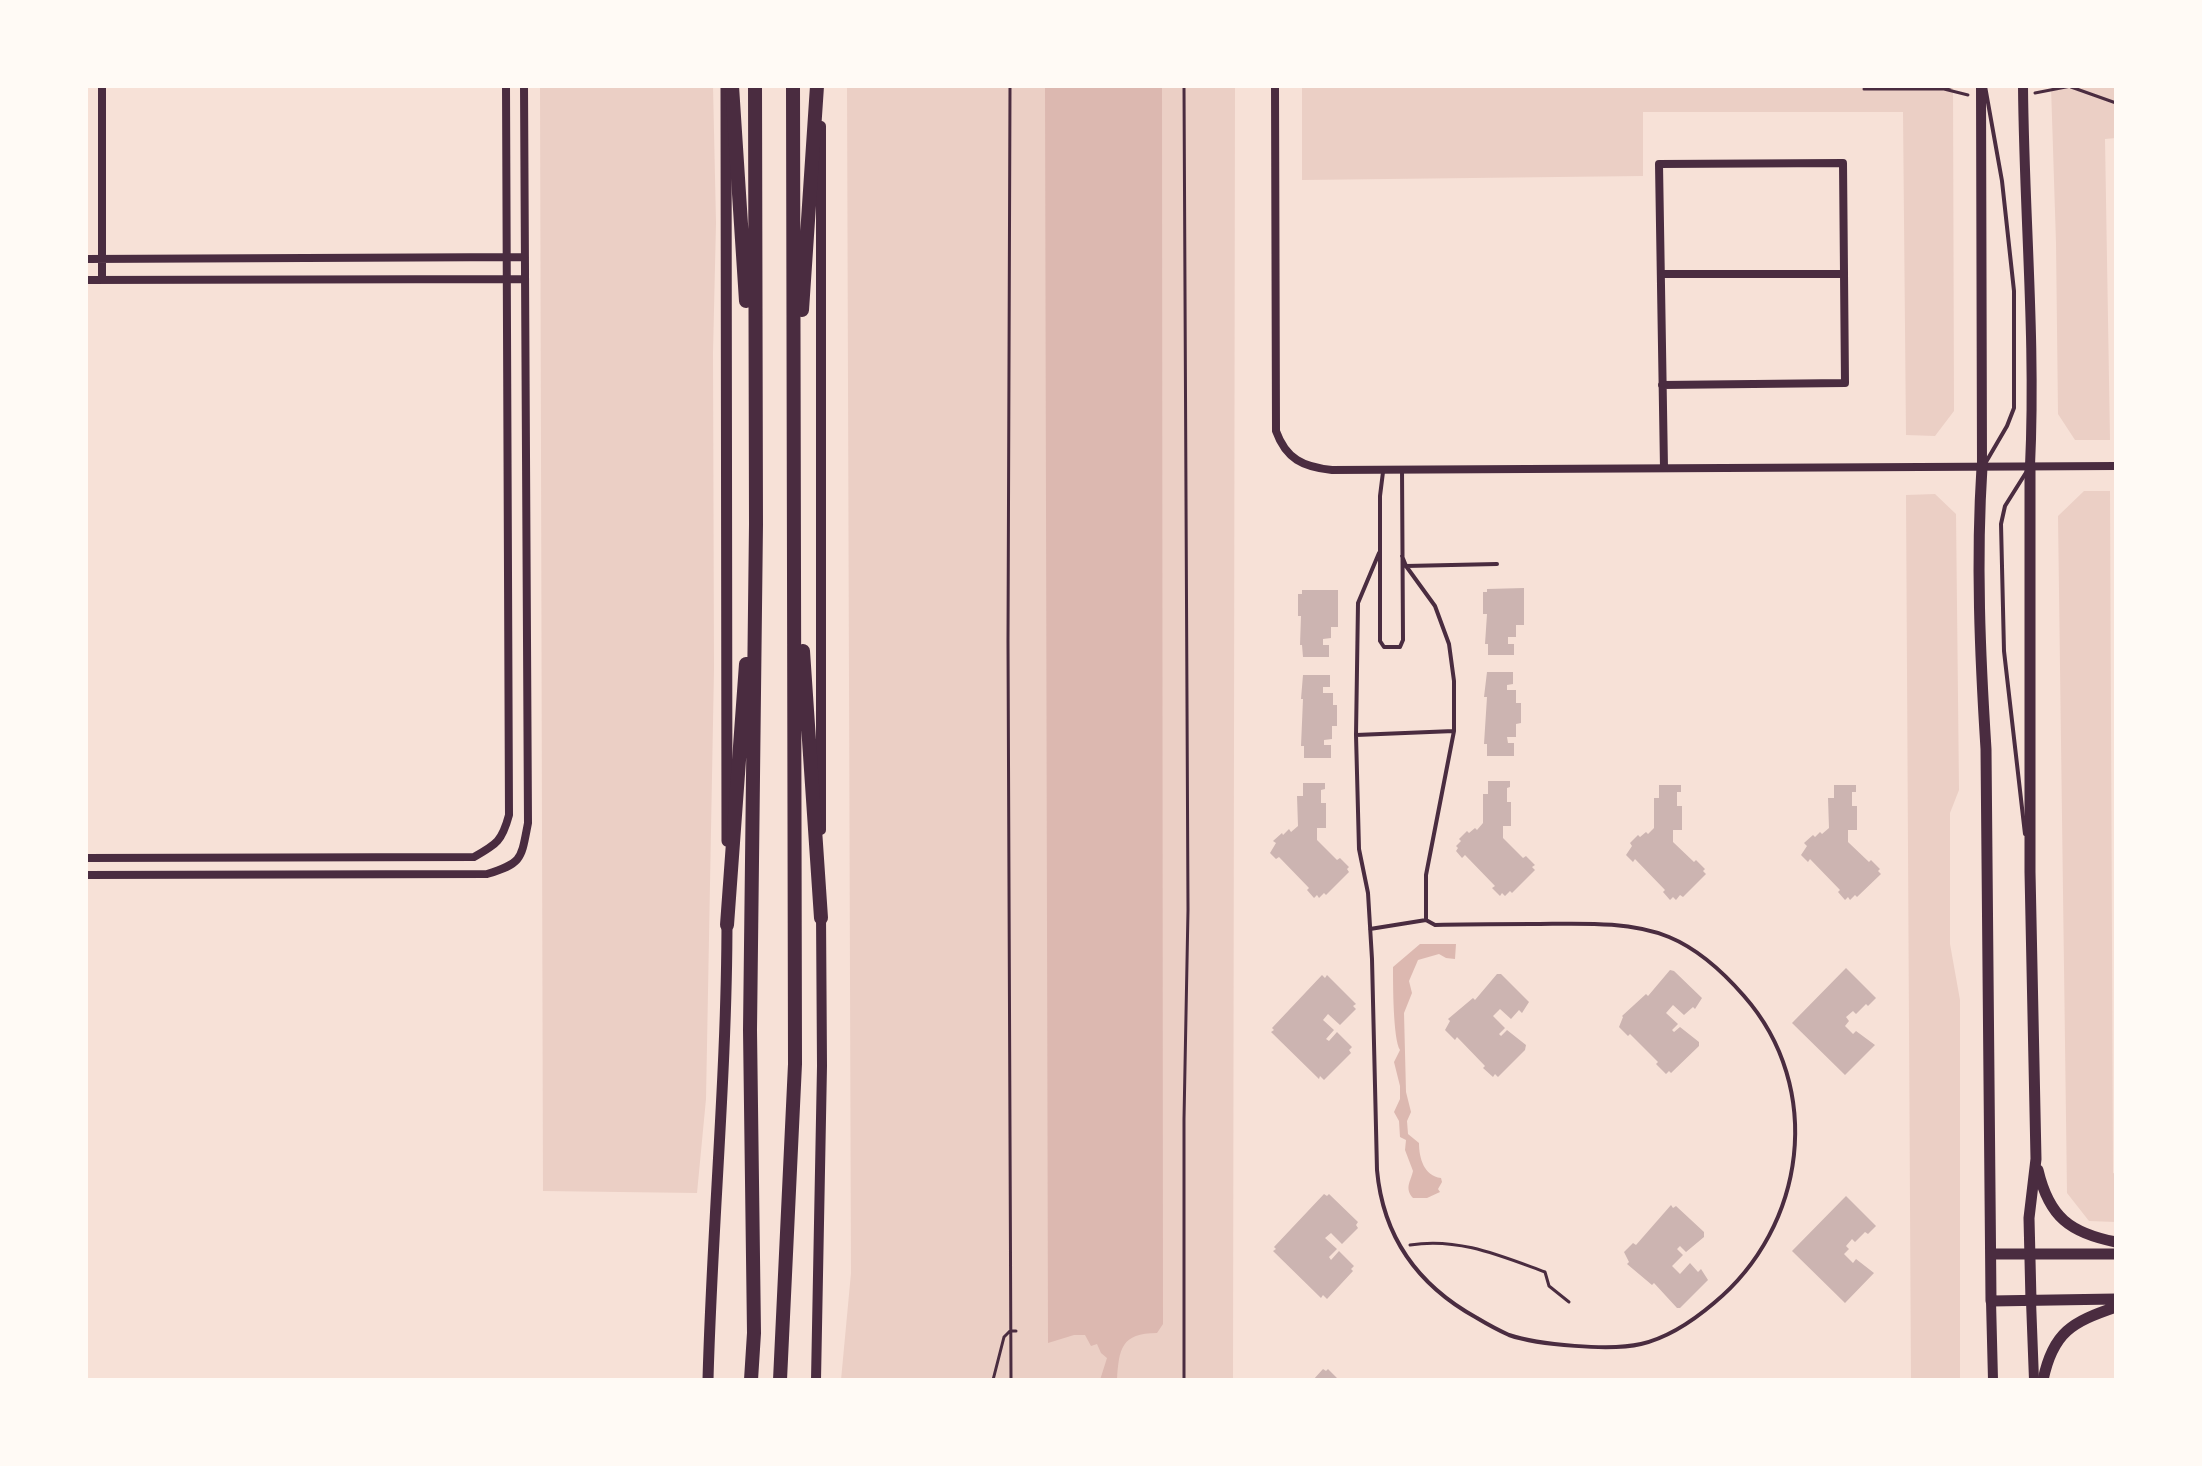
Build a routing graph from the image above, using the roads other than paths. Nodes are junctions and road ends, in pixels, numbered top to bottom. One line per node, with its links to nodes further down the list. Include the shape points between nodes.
1 (102, 86): 15 (street)
2 (506, 86): 13 (street)
3 (524, 86): 12 (street)
4 (726, 86): 44 (main road)
5 (732, 86): 23 (highway)
6 (755, 86): 23 (highway)
7 (793, 86): 24 (highway)
8 (819, 86): 24 (highway); 42 (street)
9 (1275, 86): 30 (street, via 1276,431 1281,447 1296,462 1313,468)
10 (1983, 86): 27 (street); 27 (lane, via 2002,181 2014,291 2014,408)
11 (2025, 90): 25 (street)
12 (525, 257): 13 (street); 19 (street)
13 (506, 258): 15 (street); 18 (street)
14 (86, 259): 15 (street)
15 (102, 259): 21 (street)
16 (1661, 274): 17 (street); 17 (street, via 1659,164 1843,163); 22 (street)
17 (1844, 274): 22 (street, via 1845,383)
18 (506, 279): 19 (street); 21 (street); 39 (street, via 509,815 504,836 474,857)
19 (525, 279): 41 (street, via 528,823 522,854 511,866 487,874)
20 (86, 280): 21 (street)
21 (102, 280)
22 (1662, 385): 29 (street)
23 (755, 434): 31 (highway)
24 (794, 438): 32 (highway)
25 (2030, 466): 26 (street); 27 (street); 40 (main road); 40 (lane, via 2005,506 2001,524 2005,664)
26 (2116, 466)
27 (1982, 467): 29 (street); 49 (main road)
28 (1402, 468): 29 (street); 30 (street); 34 (lane)
29 (1664, 468)
30 (1383, 470): 33 (lane)
31 (756, 524): 44 (highway); 56 (highway)
32 (794, 525): 42 (highway); 57 (highway, via 795,1064)
33 (1379, 553): 34 (lane, via 1384,647 1400,647 1403,640); 38 (lane, via 1358,603)
34 (1402, 556): 36 (lane)
35 (1497, 564): 36 (lane)
36 (1406, 566): 37 (lane, via 1435,606 1449,644)
37 (1454, 731): 38 (lane); 43 (lane, via 1426,875)
38 (1356, 735): 45 (lane, via 1359,849)
39 (86, 858)
40 (2030, 872): 46 (main road)
41 (86, 875)
42 (821, 918): 58 (street)
43 (1426, 920): 45 (lane); 45 (lane, via 1435,925 1603,925 1654,932 1681,943 1722,973 1754,1007 1778,1049 1792,1089 1796,1133 1786,1190 1758,1256 1735,1285 1699,1315 1641,1344 1528,1340 1460,1308 1424,1277 1399,1247 1380,1200)
44 (727, 925): 55 (main road)
45 (1370, 929)
46 (2036, 1159): 47 (main road, via 2047,1200 2058,1216 2094,1238); 48 (main road)
47 (2116, 1242)
48 (2029, 1253): 49 (main road); 50 (main road); 53 (main road)
49 (1991, 1254): 52 (main road)
50 (2116, 1254)
51 (2116, 1299): 53 (main road)
52 (1991, 1301): 53 (main road); 59 (street)
53 (2031, 1301): 60 (street)
54 (2116, 1307): 61 (main road, via 2062,1333)
55 (708, 1380)
56 (751, 1380)
57 (780, 1380)
58 (816, 1380)
59 (1993, 1380)
60 (2034, 1380)
61 (2043, 1380)

